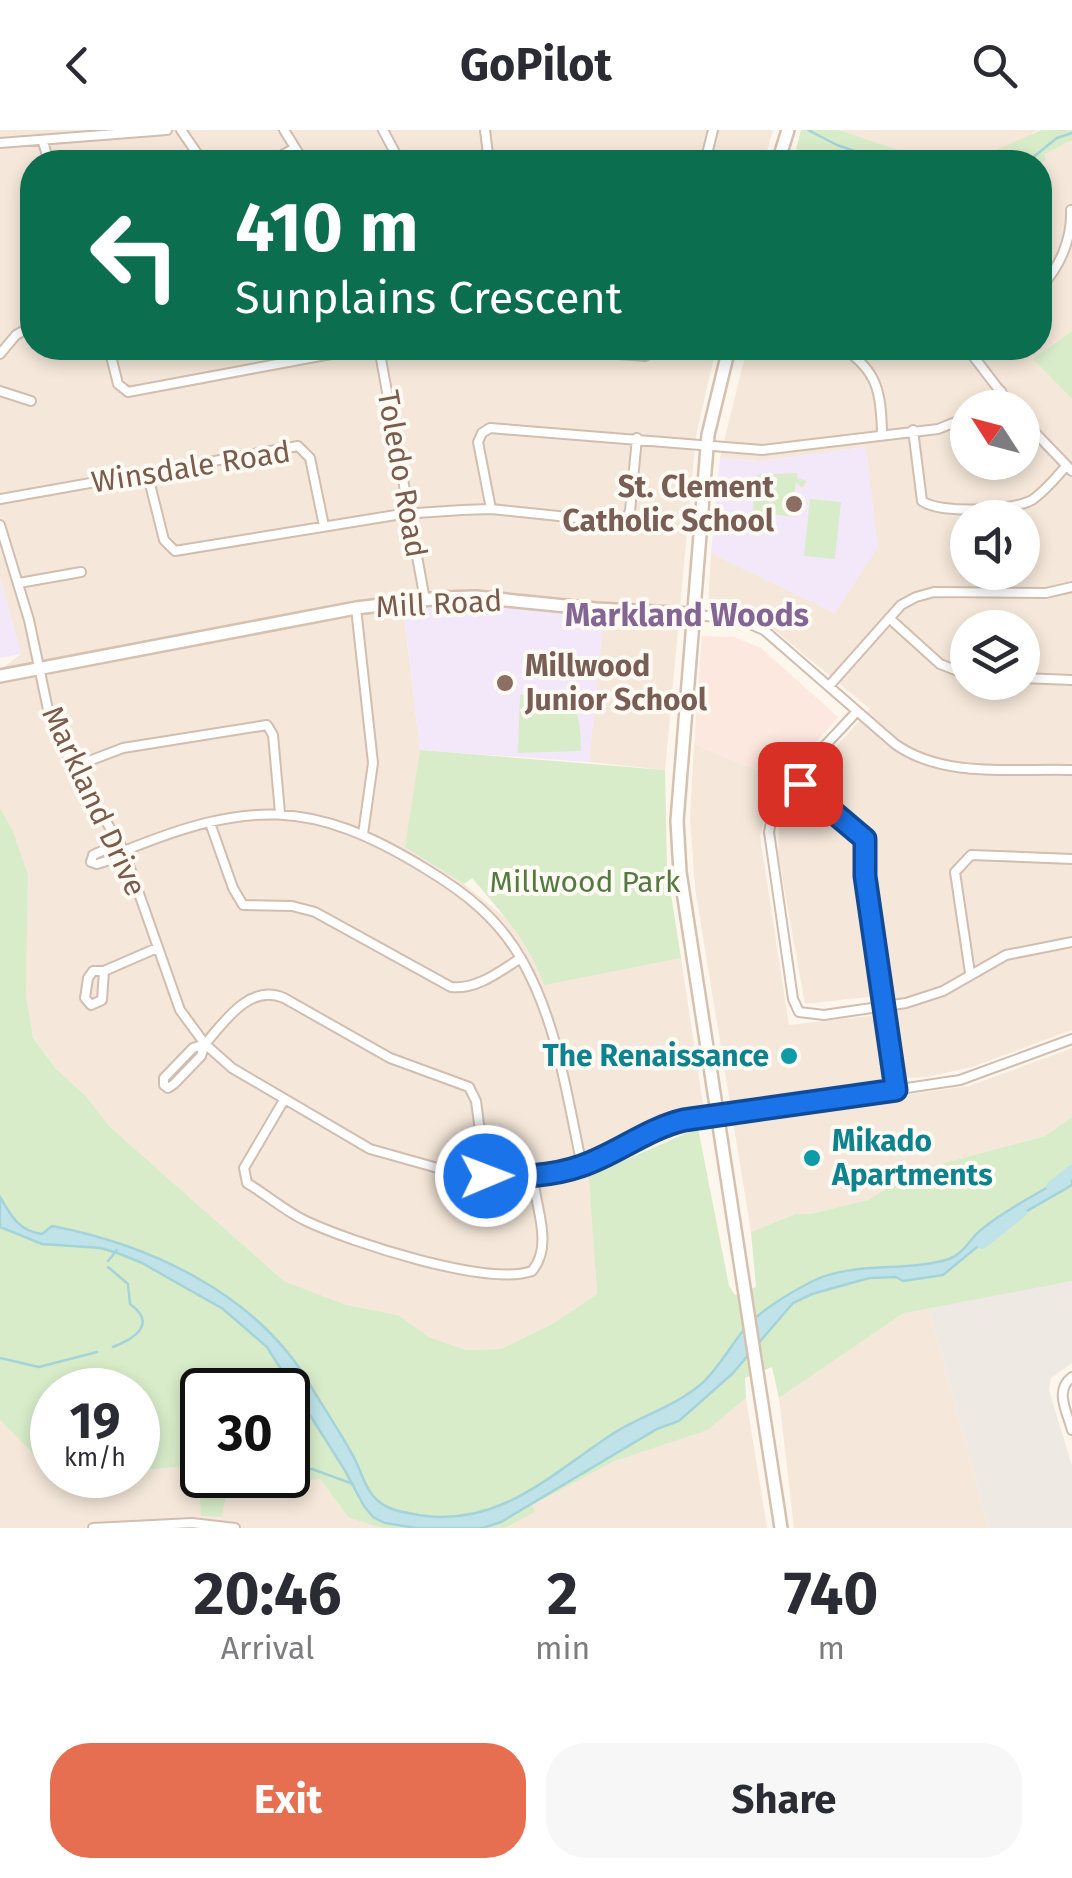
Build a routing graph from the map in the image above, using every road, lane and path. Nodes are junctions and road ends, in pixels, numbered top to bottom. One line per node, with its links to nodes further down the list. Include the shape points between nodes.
1 (167, 130): 3 (street)
2 (284, 130): 5 (street)
3 (43, 142): 4 (street); 6 (street)
4 (0, 143)
5 (295, 148): 7 (street)
6 (45, 150)
7 (291, 150)
8 (1071, 210): 9 (street, via 1064,252)
9 (1052, 270)
10 (20, 334): 11 (street)
11 (0, 354)
12 (111, 360): 13 (street, via 118,384 128,392)
13 (299, 360)
14 (381, 360): 31 (street, Toledo Road)
15 (726, 360): 26 (main road)
16 (861, 360): 23 (street, via 874,378)
17 (976, 360): 18 (street)
18 (1000, 390)
19 (0, 391): 20 (street)
20 (30, 401)
21 (950, 424): 22 (street)
22 (913, 430): 23 (street); 27 (street, via 922,501 937,508 1022,504)
23 (882, 434): 26 (street, via 762,450)
24 (637, 438): 26 (street); 30 (street, via 631,506 623,520); 30 (street, via 485,429 478,442)
25 (1040, 438): 27 (street)
26 (708, 445): 39 (main road)
27 (1069, 468)
28 (147, 472): 29 (street, Winsdale Road); 33 (street, via 164,540 174,552); 33 (street, Winsdale Road, via 298,446 310,458)
29 (0, 499)
30 (491, 509): 31 (street)
31 (408, 514): 33 (street); 37 (street, Toledo Road)
32 (0, 525): 35 (street, Markland Drive)
33 (324, 526)
34 (81, 572): 35 (street)
35 (20, 583): 41 (street, Markland Drive)
36 (1072, 586): 40 (street, via 1046,594 923,594)
37 (426, 600): 38 (main road, Mill Road); 39 (main road, Mill Road, via 476,597)
38 (356, 608): 41 (main road, Mill Road); 53 (street, via 374,763)
39 (692, 614): 46 (street, Mill Road, via 764,630); 66 (main road, via 676,822)
40 (890, 618): 42 (street); 46 (street)
41 (39, 668): 43 (main road, Mill Road); 48 (street, Markland Drive, via 50,718)
42 (950, 668)
43 (0, 676)
44 (1040, 679): 45 (street)
45 (1072, 680)
46 (829, 686): 47 (street, Mill Road)
47 (857, 710): 49 (street, Mill Road, via 895,744 934,764); 50 (street)
48 (73, 767): 51 (street, via 123,748 267,726); 54 (street, Markland Drive)
49 (1072, 770)
50 (797, 780): 61 (street, via 865,839); 61 (street, via 777,806 769,832 795,1005 809,1016)
51 (280, 813): 52 (street); 53 (street)
52 (210, 823): 54 (street); 58 (street, via 243,905 314,912 451,987 478,983)
53 (363, 834): 58 (street, via 466,894)
54 (123, 850): 57 (street, Markland Drive)
55 (1072, 859): 60 (street, via 977,854 958,866)
56 (1072, 942): 60 (street, via 1006,956)
57 (157, 948): 59 (street); 63 (street, Markland Drive, via 175,1000)
58 (522, 958): 67 (street, via 566,1081)
59 (104, 971)
60 (970, 974): 61 (street, via 922,999)
61 (882, 1007): 64 (street)
62 (1072, 1039): 64 (street, Markland Drive, via 960,1080)
63 (205, 1044): 63 (street, via 165,1076 164,1086 172,1086); 65 (street, Markland Drive); 68 (street, via 248,1000 284,998 390,1058 469,1087)
64 (896, 1090): 66 (street, Markland Drive)
65 (284, 1100): 68 (street, Markland Drive, via 370,1149); 69 (street, via 245,1166 247,1183 309,1222 430,1263 489,1274 532,1271 544,1246)
66 (716, 1116): 67 (street, Markland Drive, via 665,1125); 75 (main road)
67 (582, 1166): 69 (street, Markland Drive)
68 (486, 1176): 69 (street, Markland Drive)
69 (533, 1176)
70 (1072, 1377): 71 (street, via 1062,1392)
71 (1072, 1430)
72 (162, 1526): 73 (street); 74 (street)
73 (93, 1528)
74 (235, 1528)
75 (780, 1528)

